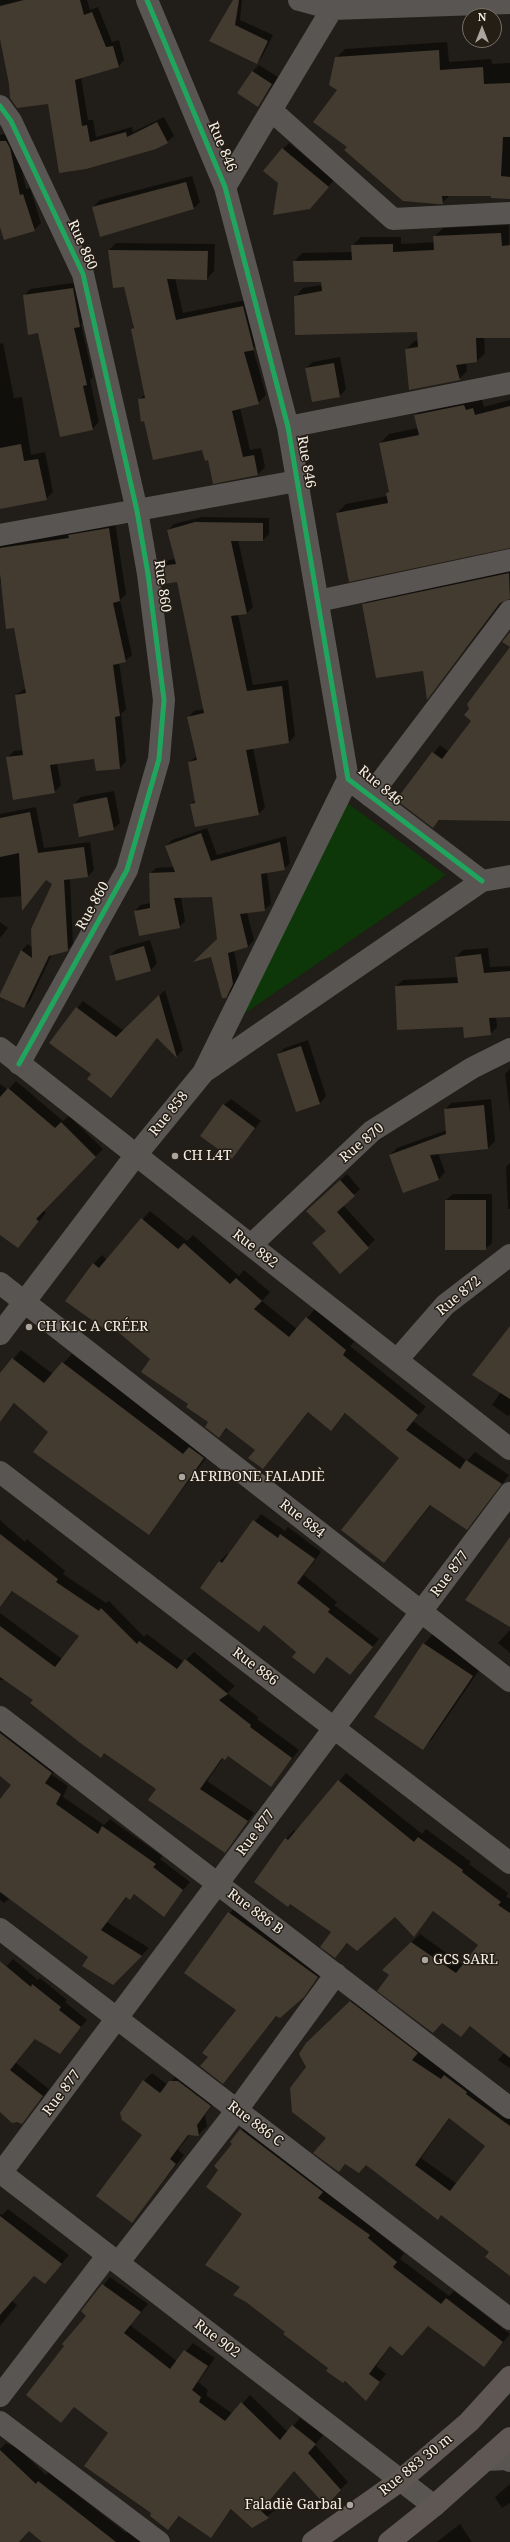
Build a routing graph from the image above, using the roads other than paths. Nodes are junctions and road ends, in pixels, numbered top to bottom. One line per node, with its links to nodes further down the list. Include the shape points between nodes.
1 (147, 0): 7 (street, Rue 846)
2 (299, 0): 4 (street)
3 (510, 3): 4 (street)
4 (332, 10): 6 (street)
5 (0, 106): 12 (street, Rue 860, via 11,121 83,274)
6 (272, 111): 7 (street); 8 (street, via 393,219)
7 (225, 187): 10 (street, Rue 846)
8 (510, 213)
9 (510, 383): 10 (street)
10 (288, 427): 11 (street, Rue 846)
11 (297, 481): 12 (street); 15 (street, Rue 846)
12 (137, 511): 13 (street); 23 (street, Rue 860, via 164,700 159,759 127,870)
13 (0, 536)
14 (510, 560): 15 (street)
15 (318, 601): 17 (street, Rue 846)
16 (510, 610): 18 (street)
17 (348, 779): 18 (street, Rue 846); 24 (street)
18 (370, 796): 20 (street, Rue 846)
19 (510, 876): 20 (street)
20 (482, 882): 24 (street)
21 (0, 1048): 23 (street, Rue 882)
22 (510, 1049): 26 (street, Rue 870, via 472,1068 372,1131)
23 (20, 1064): 25 (street, Rue 882)
24 (203, 1073): 25 (street, Rue 858)
25 (136, 1155): 26 (street, Rue 882); 29 (street, Rue 858)
26 (251, 1245): 31 (street, Rue 882)
27 (510, 1255): 31 (street, Rue 872, via 445,1305)
28 (0, 1283): 29 (street, Rue 884)
29 (24, 1302): 30 (street, Rue 858); 35 (street, Rue 884)
30 (0, 1334)
31 (397, 1360): 32 (street, Rue 882)
32 (510, 1449)
33 (0, 1472): 38 (street, Rue 886)
34 (510, 1493): 35 (street, Rue 877)
35 (421, 1611): 36 (street, Rue 884); 38 (street, Rue 877)
36 (510, 1680)
37 (0, 1717): 40 (street, Rue 886 B)
38 (335, 1728): 39 (street, Rue 886); 40 (street, Rue 877)
39 (510, 1862)
40 (218, 1884): 42 (street, Rue 886 B); 43 (street, Rue 877)
41 (0, 1929): 43 (street, Rue 886 C)
42 (336, 1974): 44 (street, Rue 886 B); 45 (street)
43 (117, 2018): 45 (street, Rue 886 C); 46 (street, Rue 877)
44 (510, 2108)
45 (237, 2110): 47 (street); 48 (street, Rue 886 C)
46 (1, 2173): 47 (street, Rue 902)
47 (113, 2259): 50 (street); 55 (street, Rue 902)
48 (510, 2319)
49 (510, 2377): 55 (main road, Rue 883 30 m, via 469,2422)
50 (0, 2396)
51 (0, 2422): 57 (street)
52 (510, 2438): 53 (main road)
53 (485, 2460): 54 (street); 56 (main road)
54 (510, 2461)
55 (401, 2480): 56 (street, Rue 902); 58 (main road, Rue 883 30 m)
56 (434, 2506): 59 (main road)
57 (159, 2542)
58 (314, 2542)
59 (389, 2542)

